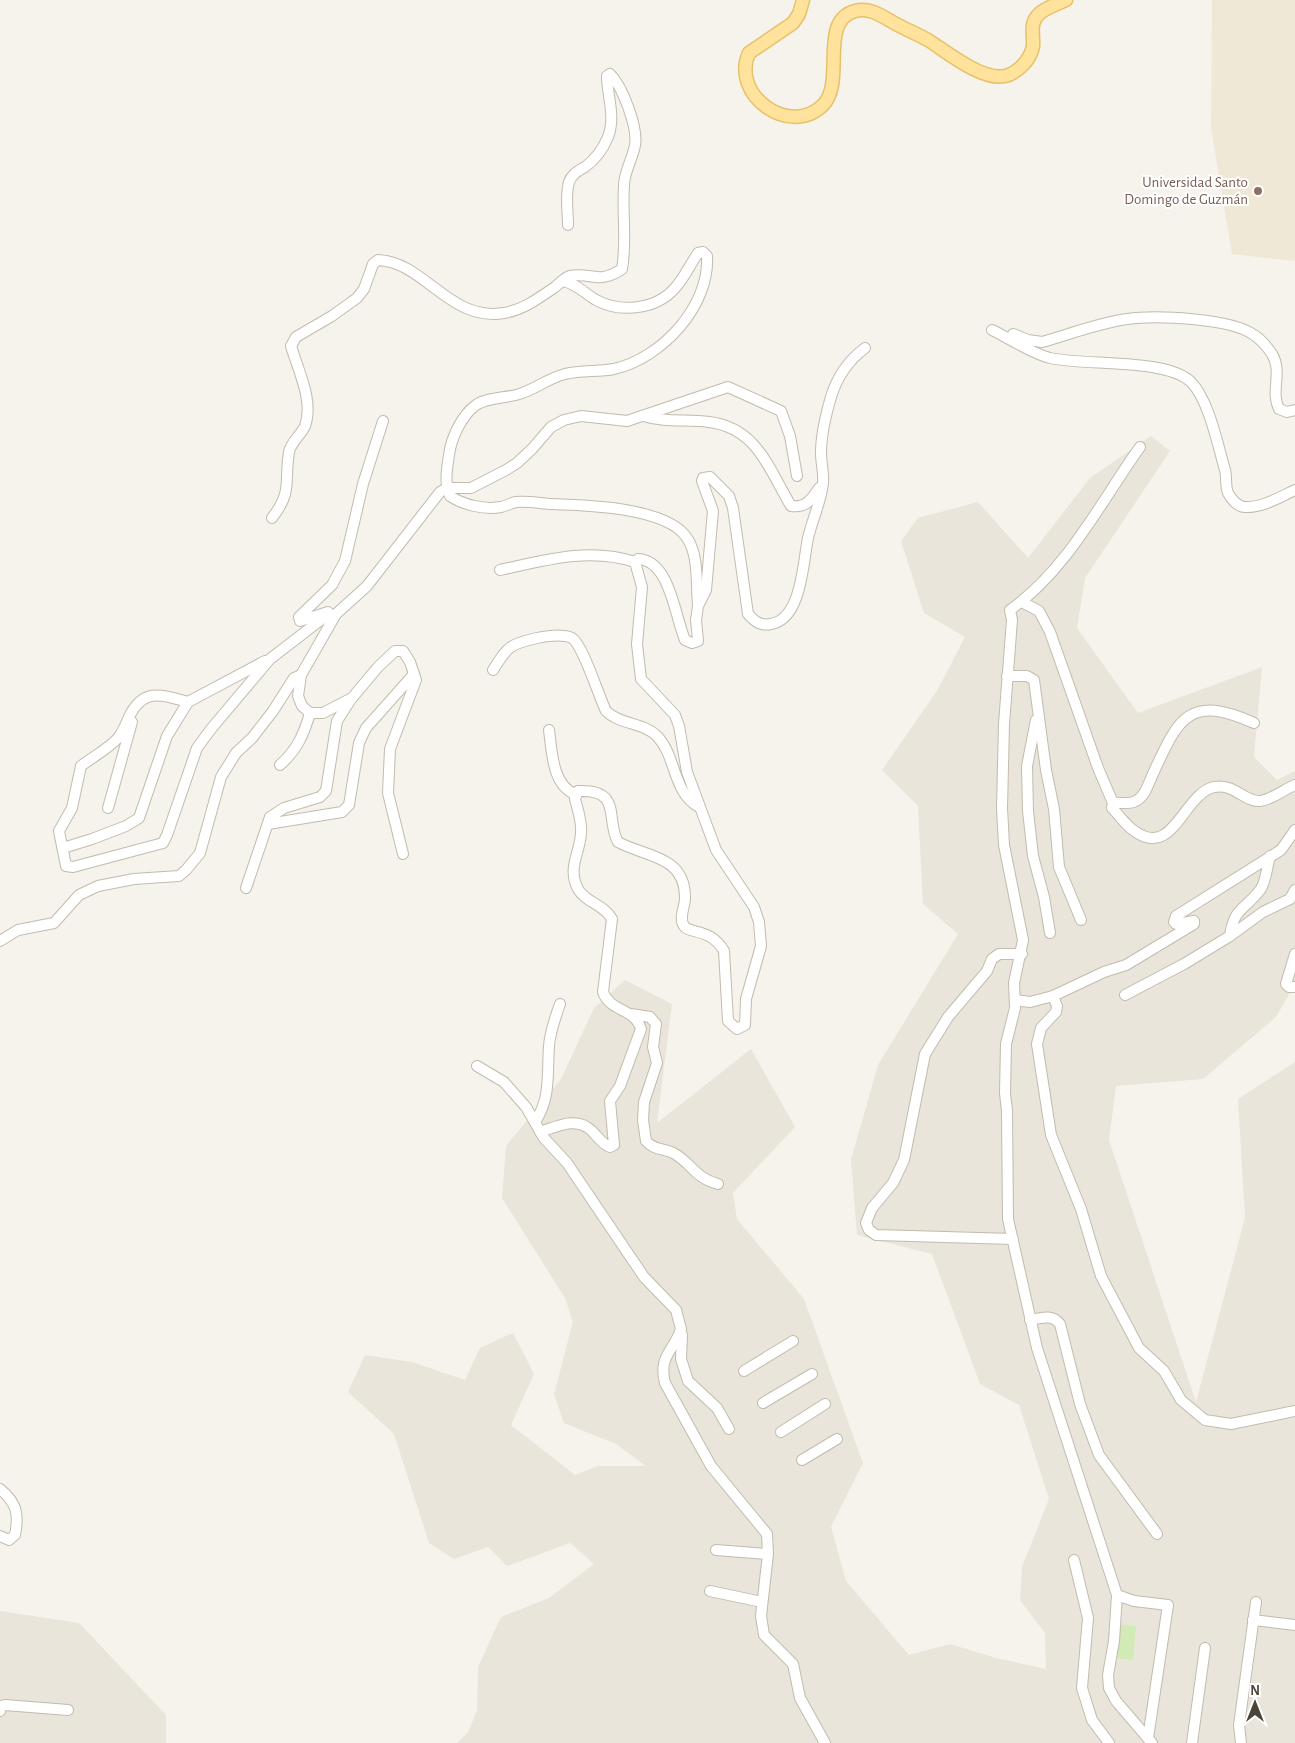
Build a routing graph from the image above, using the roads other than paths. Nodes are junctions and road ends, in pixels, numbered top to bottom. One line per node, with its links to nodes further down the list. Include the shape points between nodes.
1 (803, 0): 2 (main road, via 793,23 749,53 746,60 751,93 765,107 793,118 808,116 824,104 832,84 834,42 845,14 863,10 874,12 968,65 994,76 1005,76 1019,68 1030,54 1033,23 1039,14)
2 (1066, 0)
3 (568, 225): 4 (street, via 570,180 601,151 609,135 612,122 607,76 610,74 627,106 636,137 624,183 622,269 600,279 569,276)
4 (563, 281): 12 (street, via 582,288 596,300 619,308 639,308 673,290 698,254 702,252 707,256 707,266 691,313 678,330 646,355 615,368 564,374 518,395 477,404 468,413 450,448); 14 (street, via 524,308 486,315 463,309 416,275 387,260 373,264 364,289 357,298 296,337 291,346 306,394 307,412 305,426 290,449 287,491 282,506)
5 (865, 348): 11 (street, via 851,359 831,395 821,450)
6 (1295, 410): 13 (street, via 1279,409 1275,400 1278,370 1271,353 1254,335 1228,325 1182,318 1126,319 1042,342 992,330 1035,353 1052,358 1175,372 1191,382 1200,395 1225,472 1228,493 1235,503 1243,507 1257,505)
7 (644, 416): 10 (street, via 728,387 781,410 790,436); 11 (street, via 654,420 711,422 740,433 760,450 791,506 808,504); 12 (street, via 622,421 588,416 564,420 551,427 511,467 471,488)
8 (383, 421): 19 (street, via 363,484 345,561 332,585 299,617 300,621 326,612)
9 (1140, 447): 17 (street, via 1064,559)
10 (797, 476)
11 (823, 483): 18 (street, via 795,601 776,623 764,625 748,614 734,508 729,496 710,477 703,478 713,510 706,590)
12 (447, 488): 18 (street, via 457,501 486,508 515,502 600,506 658,518 676,526 688,538 694,552); 19 (street, via 440,492 401,539 367,586)
13 (1295, 490)
14 (272, 518)
15 (635, 562): 16 (street, via 618,556 589,554 552,558); 18 (street, via 646,560 658,569 667,583 685,640 692,643 698,641); 36 (street, via 642,587 637,644 641,679 675,715 680,726 687,772)
16 (500, 570)
17 (1022, 602): 24 (street, via 1010,610); 35 (street, via 1039,611 1050,632)
18 (698, 606)
19 (336, 614): 20 (street, via 322,619); 23 (street)
20 (270, 659): 26 (street); 40 (street, via 196,748 163,843 73,866 66,866)
21 (492, 670): 36 (street, via 515,643 564,636 573,639 582,649 606,711 612,717 647,728 657,736 666,748 673,773 689,802)
22 (414, 674): 25 (street, via 403,652 395,652); 38 (street, via 366,728 359,743 349,805 342,812); 41 (street, via 416,680 390,749 388,771 388,793)
23 (301, 675): 28 (street, via 298,696 302,706); 48 (street, via 294,678 273,711 221,777 200,853 186,870 178,876 98,886 79,895 54,923 18,930)
24 (1008, 676): 29 (street, via 1027,676 1034,680); 49 (street, via 1002,808 1004,845 1023,940)
25 (352, 698): 28 (street, via 323,713); 38 (street, via 337,722 326,791 320,797 284,808 270,817)
26 (188, 702): 27 (street, via 169,696 148,696); 40 (street, via 167,736 139,818)
27 (136, 704): 37 (street); 40 (street, via 120,736 82,766 72,808 59,831)
28 (310, 712): 32 (street, via 304,736 291,756)
29 (1038, 712): 45 (street, via 1054,809 1059,866); 46 (street, via 1027,766 1028,811 1033,856)
30 (1254, 723): 35 (street, via 1224,710 1191,715 1177,727 1140,798 1128,804)
31 (549, 730): 34 (street, via 554,768 563,784)
32 (280, 765)
33 (1295, 784): 35 (street, via 1259,801 1231,788 1210,788 1194,798 1170,832 1154,837 1133,831 1112,808)
34 (575, 794): 36 (street, via 591,790 602,795 614,817 618,842 669,862 676,870 685,896 683,926 710,935 724,951 728,1021 737,1030 746,1025 746,999 761,946 759,922 754,906 716,850); 56 (street, via 581,835 572,865 578,891 609,913 612,919 603,992 612,1006)
35 (1113, 803)
36 (700, 807)
37 (108, 808)
38 (268, 824): 43 (street)
39 (1295, 830): 42 (street, via 1281,850)
40 (63, 848)
41 (403, 854)
42 (1270, 856): 47 (street, via 1261,889 1240,909); 53 (street, via 1176,916 1176,924 1194,921 1186,930 1126,965)
43 (246, 888)
44 (1295, 890): 47 (street, via 1290,898 1263,912)
45 (1081, 920)
46 (1050, 933)
47 (1230, 936): 52 (street)
48 (0, 941)
49 (1022, 954): 54 (street, via 1014,983); 60 (street, via 1000,954 992,959 988,971 948,1017 925,1054 904,1160 893,1183 872,1208 866,1223 876,1235)
50 (1295, 954): 51 (street, via 1286,984)
51 (1295, 987)
52 (1126, 995)
53 (1053, 996): 54 (street, via 1030,1002); 68 (street, via 1056,1012 1041,1028 1037,1044 1051,1135 1081,1210 1101,1276 1139,1348 1164,1371 1181,1400 1205,1420 1232,1424)
54 (1016, 1000): 60 (street, via 1006,1044 1005,1093 1008,1219)
55 (560, 1004): 58 (street, via 549,1044 547,1096)
56 (631, 1014): 58 (street, via 642,1029 620,1086 610,1101 614,1145 604,1145 588,1127 577,1122); 59 (street, via 650,1017 656,1024 653,1047 657,1063 644,1102 646,1141 658,1150 676,1155 707,1181)
57 (478, 1066): 58 (street, via 504,1082)
58 (538, 1127): 62 (street, via 567,1163 644,1277 676,1310)
59 (718, 1184)
60 (1013, 1239): 61 (street)
61 (1030, 1320): 74 (street, via 1050,1317 1056,1318 1060,1324 1080,1404 1099,1456); 80 (street, via 1036,1348)
62 (681, 1329): 69 (street, via 680,1354 685,1375 716,1408); 77 (street, via 664,1360 665,1383 711,1466 767,1534)
63 (793, 1342): 64 (street)
64 (744, 1371)
65 (812, 1374): 66 (street)
66 (763, 1403)
67 (825, 1404): 70 (street)
68 (1295, 1412)
69 (729, 1429)
70 (781, 1432)
71 (837, 1439): 72 (street)
72 (802, 1460)
73 (0, 1489): 75 (street, via 11,1497 17,1508 18,1522 15,1535 9,1540)
74 (1156, 1534)
75 (0, 1536)
76 (716, 1550): 77 (street)
77 (768, 1554): 81 (street)
78 (1074, 1560): 90 (street, via 1088,1618 1082,1688 1092,1720)
79 (710, 1591): 81 (street)
80 (1117, 1596): 88 (street, via 1109,1688); 88 (street, via 1168,1605)
81 (762, 1602): 89 (street, via 764,1635 793,1664 800,1698)
82 (1256, 1602): 83 (street)
83 (1253, 1620): 84 (street); 92 (street, via 1239,1725)
84 (1295, 1624)
85 (1205, 1648): 91 (street)
86 (68, 1710): 87 (street, via 5,1704)
87 (0, 1711)
88 (1150, 1741)
89 (825, 1743)
90 (1109, 1743)
91 (1192, 1743)
92 (1241, 1743)

